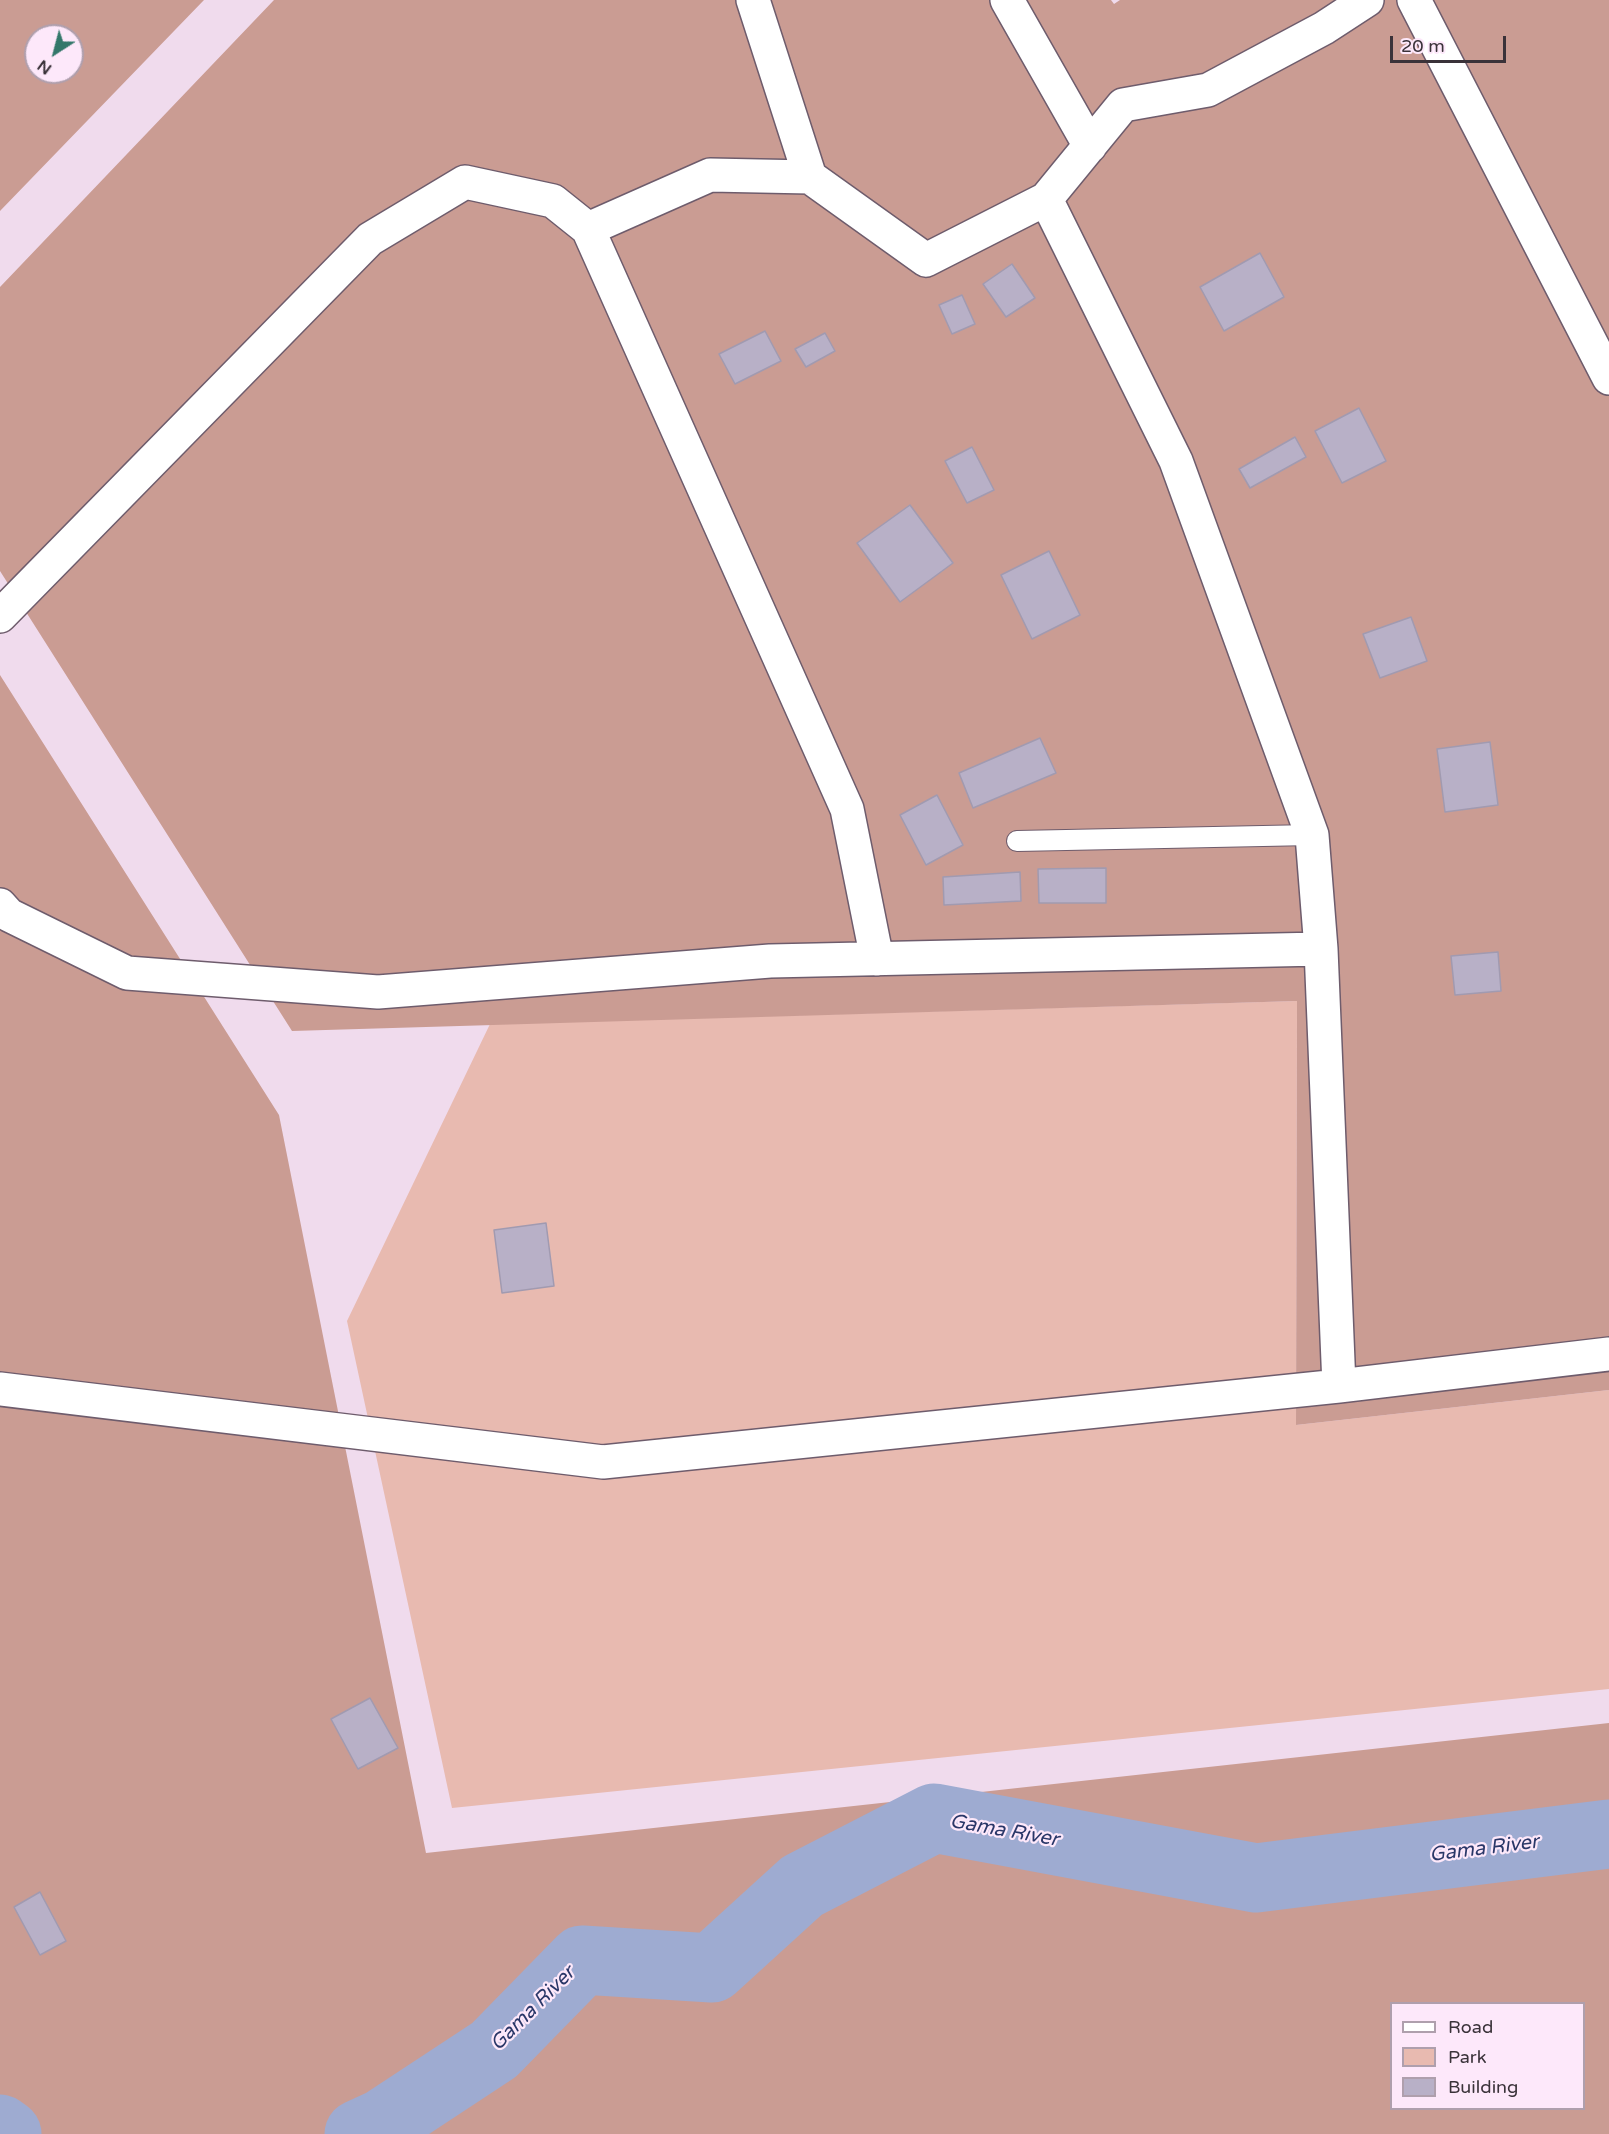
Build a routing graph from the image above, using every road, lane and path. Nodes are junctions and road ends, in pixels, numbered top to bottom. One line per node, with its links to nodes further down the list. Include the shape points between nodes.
1 (753, 0): 6 (street)
2 (1007, 0): 5 (street)
3 (1366, 0): 5 (street, via 1324,28 1208,90 1123,105)
4 (1414, 0): 9 (street)
5 (1090, 146): 7 (street)
6 (810, 177): 7 (street, via 926,260); 8 (street, via 710,175)
7 (1046, 199): 11 (street, via 1176,461)
8 (588, 230): 10 (street, via 553,201 465,182 370,239); 15 (street, via 847,809)
9 (1609, 378)
10 (0, 616)
11 (1312, 835): 12 (lane); 14 (street)
12 (1017, 840)
13 (0, 905): 15 (street, via 9,915 128,973 378,992 770,961)
14 (1321, 949): 15 (street); 17 (street)
15 (877, 959)
16 (1609, 1354): 17 (street)
17 (1339, 1386): 18 (street, via 603,1462)
18 (0, 1389)

